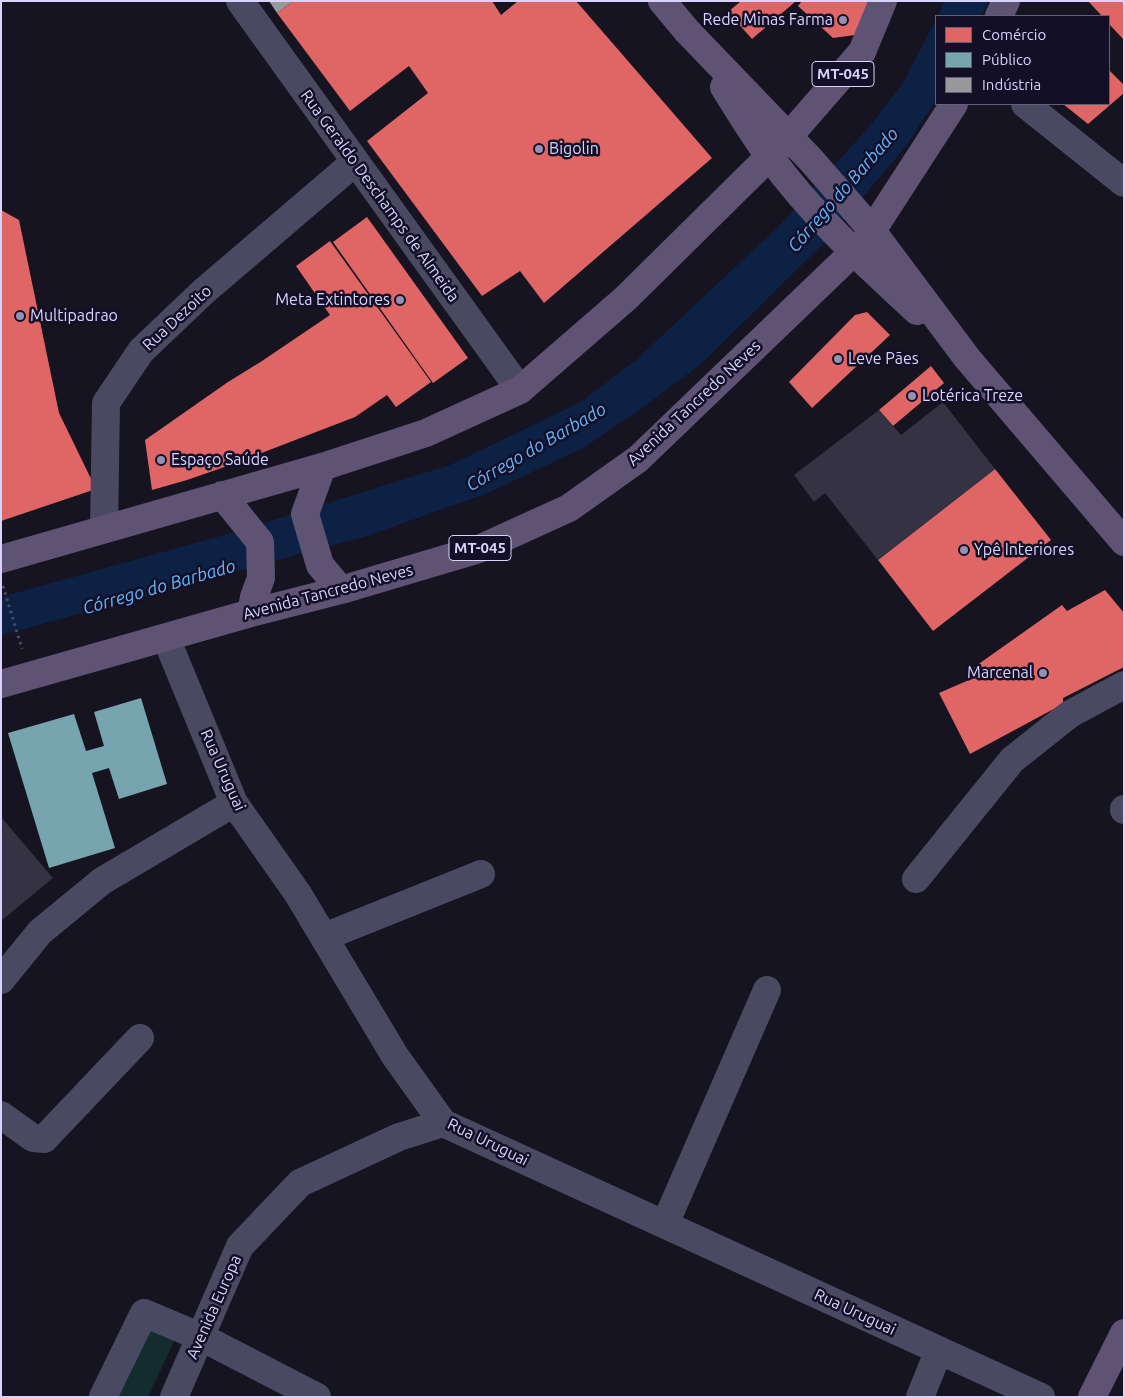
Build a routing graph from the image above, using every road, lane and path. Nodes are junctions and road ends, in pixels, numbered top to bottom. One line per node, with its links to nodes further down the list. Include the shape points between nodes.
1 (240, 1): 11 (street, Rua Geraldo Deschamps de Almeida)
2 (662, 1): 6 (main road)
3 (883, 1): 9 (main road, MT-045, via 862,52)
4 (1006, 1): 5 (main road)
5 (999, 15)
6 (687, 31): 9 (main road); 10 (main road)
7 (953, 105): 13 (main road, Avenida Tancredo Neves / MT-045)
8 (1026, 105): 12 (street)
9 (788, 137): 10 (main road, MT-045); 13 (main road)
10 (769, 157): 14 (main road); 16 (main road, MT-045, via 626,298)
11 (355, 162): 16 (street, Rua Geraldo Deschamps de Almeida); 19 (street, Rua Dezoito, via 203,292 136,358 106,403)
12 (1124, 183)
13 (869, 227): 14 (main road, Avenida Tancredo Neves / MT-045, via 866,240); 15 (main road)
14 (849, 248): 15 (main road); 23 (main road, Avenida Tancredo Neves / MT-045, via 638,459 569,508 479,549)
15 (967, 358): 20 (main road)
16 (520, 390): 17 (main road, MT-045, via 426,433)
17 (322, 467): 18 (main road, MT-045); 23 (main road, via 305,514 320,565)
18 (222, 495): 19 (main road, MT-045); 24 (main road, via 260,542 260,578)
19 (104, 529): 21 (main road, MT-045)
20 (1124, 542)
21 (1, 559)
22 (3, 588): 25 (path)
23 (342, 590): 24 (main road, Avenida Tancredo Neves / MT-045)
24 (252, 613): 26 (main road, Avenida Tancredo Neves / MT-045)
25 (16, 631)
26 (166, 638): 27 (main road, Avenida Tancredo Neves / MT-045); 29 (street, Rua Uruguai)
27 (1, 684)
28 (1124, 685): 31 (street, via 1070,714 1012,760)
29 (234, 803): 32 (street, Rua Uruguai); 33 (street, via 102,881 40,932)
30 (481, 874): 32 (street)
31 (916, 880)
32 (324, 937): 37 (street, Rua Uruguai, via 395,1056)
33 (1, 980)
34 (767, 990): 38 (street)
35 (140, 1038): 36 (street, via 44,1139 32,1138)
36 (1, 1115)
37 (443, 1123): 38 (street, Rua Uruguai); 40 (street, Avenida Europa, via 399,1137 300,1183 240,1246)
38 (665, 1224): 41 (street, Rua Uruguai)
39 (1124, 1333): 47 (main road)
40 (201, 1337): 42 (street, via 144,1313); 43 (street, Avenida Europa); 44 (street)
41 (939, 1350): 45 (street); 46 (street, Rua Uruguai)
42 (103, 1397)
43 (174, 1397)
44 (316, 1397)
45 (920, 1397)
46 (1041, 1397)
47 (1092, 1397)

